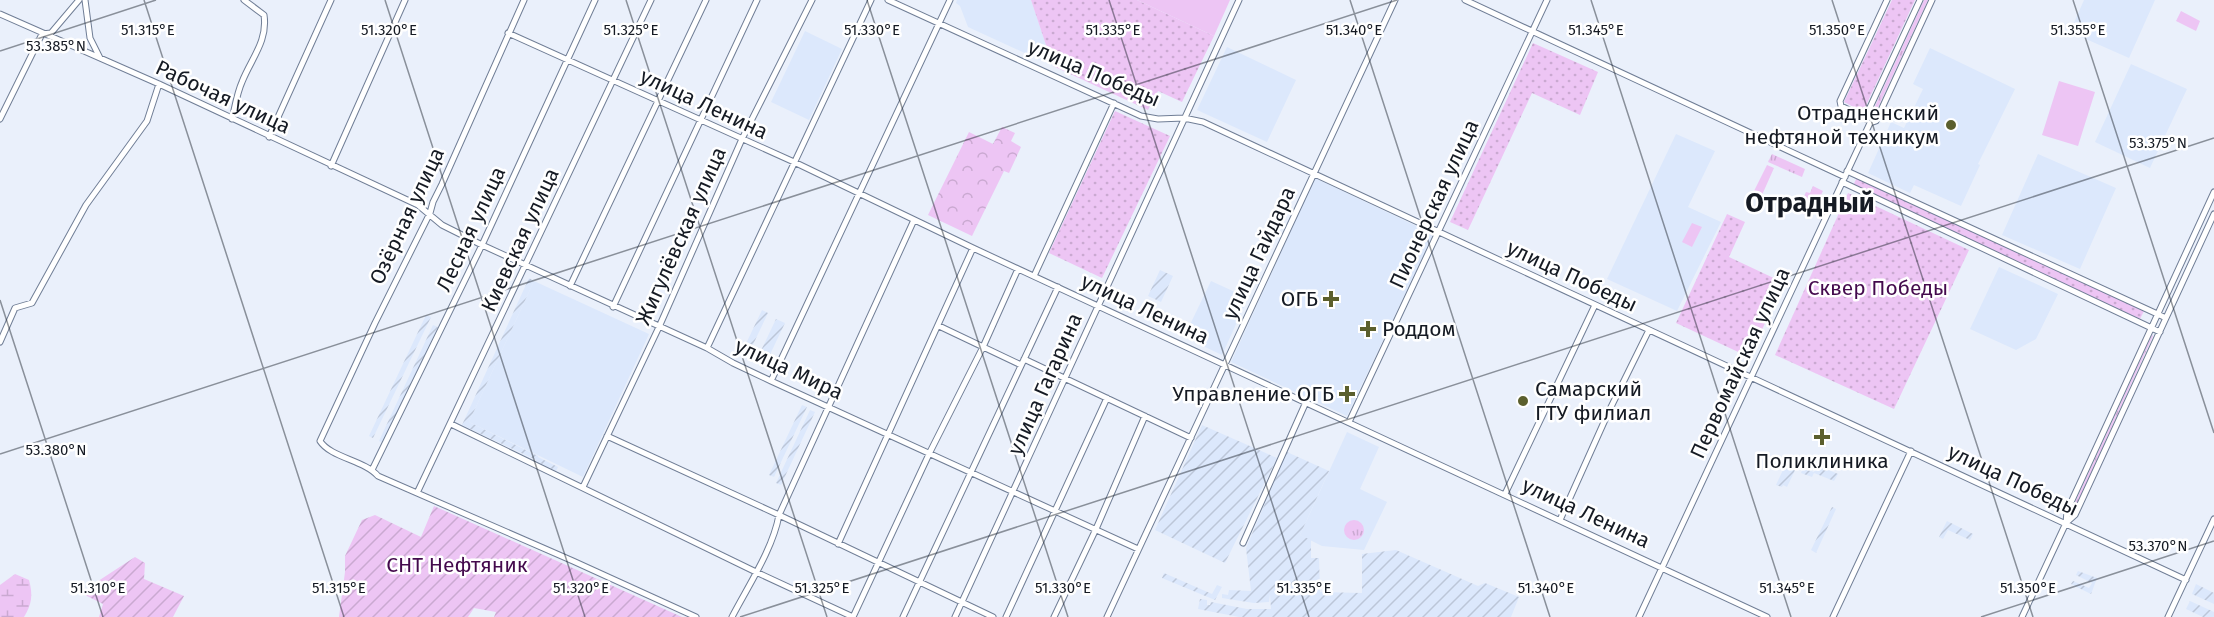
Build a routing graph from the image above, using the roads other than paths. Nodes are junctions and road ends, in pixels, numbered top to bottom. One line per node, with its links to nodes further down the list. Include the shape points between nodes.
1 (79, 0): 26 (street, via 51,33)
2 (85, 0): 27 (street, via 90,38)
3 (244, 0): 35 (street, via 264,15 266,28 242,82)
4 (331, 0): 38 (street)
5 (405, 0): 41 (street)
6 (524, 0): 25 (street, Озёрная улица)
7 (595, 0): 28 (street, Лесная улица)
8 (651, 0): 29 (street, Киевская улица)
9 (706, 0): 31 (street)
10 (757, 0): 36 (street)
11 (812, 0): 39 (street, Жигулёвская улица)
12 (871, 0): 40 (street)
13 (888, 0): 23 (street, улица Победы)
14 (950, 0): 23 (street)
15 (1239, 0): 34 (street, улица Гагарина)
16 (1395, 0): 42 (street, улица Гайдара)
17 (1465, 0): 24 (street)
18 (1546, 0): 24 (street, Пионерская улица)
19 (1887, 0): 37 (street, via 1840,101 1840,106)
20 (1920, 0): 37 (street, Первомайская улица)
21 (1932, 0): 37 (street, Первомайская улица, via 1876,121)
22 (0, 14): 26 (street, Рабочая улица)
23 (939, 23): 32 (street, улица Победы); 45 (street)
24 (1532, 32): 43 (street); 49 (street, Пионерская улица)
25 (508, 33): 28 (street, улица Ленина); 46 (street, Озёрная улица)
26 (42, 34): 27 (street, Рабочая улица); 33 (street)
27 (101, 59): 30 (street, Рабочая улица)
28 (568, 60): 29 (street, улица Ленина); 51 (street, Лесная улица)
29 (612, 80): 31 (street, улица Ленина); 54 (street, Киевская улица)
30 (159, 84): 35 (street, Рабочая улица); 69 (street, via 147,121 86,205 32,303 15,308)
31 (657, 100): 36 (street, улица Ленина); 57 (street)
32 (1114, 103): 34 (street, улица Победы, via 1158,120); 56 (street)
33 (0, 118)
34 (1184, 118): 42 (street, улица Победы, via 1203,122); 59 (street, улица Гагарина)
35 (232, 119): 38 (street, Рабочая улица)
36 (700, 120): 39 (street, улица Ленина); 61 (street)
37 (1868, 120): 43 (street, Первомайская улица)
38 (269, 136): 41 (street, Рабочая улица)
39 (742, 139): 40 (street, улица Ленина); 65 (street, Жигулёвская улица)
40 (794, 162): 45 (street, улица Ленина); 71 (street)
41 (331, 166): 46 (street, Рабочая улица)
42 (1314, 173): 49 (street, улица Победы); 73 (street, улица Гайдара)
43 (1845, 177): 50 (street); 53 (street); 74 (street, Первомайская улица)
44 (2214, 192): 62 (street)
45 (859, 195): 48 (street, улица Ленина); 76 (street)
46 (430, 213): 51 (street, улица Мира, via 442,225); 88 (street, Озёрная улица, via 320,441)
47 (2214, 214): 63 (street)
48 (914, 220): 52 (street, улица Ленина); 79 (street)
49 (1439, 233): 60 (street, улица Победы); 81 (street, Пионерская улица)
50 (1991, 237): 53 (street); 62 (street)
51 (483, 245): 54 (street, улица Мира); 88 (street, Лесная улица)
52 (973, 248): 55 (street, улица Ленина); 64 (street)
53 (1986, 250): 66 (street)
54 (527, 265): 57 (street, улица Мира); 82 (street, Киевская улица)
55 (1018, 268): 56 (street, улица Ленина); 70 (street)
56 (1034, 276): 58 (street, улица Ленина)
57 (570, 286): 61 (street, улица Мира)
58 (1058, 287): 59 (street, улица Ленина); 72 (street)
59 (1099, 305): 73 (street, улица Ленина); 75 (street, улица Гагарина)
60 (1595, 305): 67 (street, улица Победы); 93 (street)
61 (613, 306): 65 (street, улица Мира)
62 (2158, 314): 63 (street); 66 (street)
63 (2166, 318): 68 (street)
64 (939, 326): 70 (street); 83 (street)
65 (659, 327): 71 (street, улица Мира); 84 (street, Жигулёвская улица)
66 (2151, 328): 68 (street); 98 (street, via 2068,508)
67 (1649, 330): 74 (street, улица Победы); 97 (street)
68 (2160, 332): 98 (street, via 2076,515)
69 (0, 342)
70 (983, 347): 72 (street); 87 (street)
71 (707, 348): 76 (street, улица Мира)
72 (1023, 362): 75 (street); 89 (street)
73 (1226, 365): 78 (street, улица Ленина); 85 (street, улица Гайдара)
74 (1751, 377): 86 (street, улица Победы); 104 (street, Первомайская улица)
75 (1066, 379): 77 (street); 91 (street, улица Гагарина)
76 (771, 381): 79 (street, улица Мира)
77 (1107, 398): 80 (street); 94 (street)
78 (1306, 402): 81 (street, улица Ленина); 100 (street)
79 (828, 406): 83 (street, улица Мира); 95 (street)
80 (1145, 416): 85 (street); 99 (street)
81 (1349, 422): 93 (street, улица Ленина)
82 (451, 424): 90 (street); 92 (street, Киевская улица)
83 (888, 434): 87 (street, улица Мира); 101 (street)
84 (607, 436): 90 (street, Жигулёвская улица); 95 (street)
85 (1191, 438): 102 (street, улица Гайдара)
86 (1911, 451): 98 (street, улица Победы); 120 (street)
87 (930, 452): 89 (street, улица Мира); 103 (street)
88 (372, 470): 92 (street)
89 (971, 472): 91 (street, улица Мира); 107 (street)
90 (583, 487): 105 (street)
91 (1014, 492): 94 (street, улица Мира); 108 (street, улица Гагарина)
92 (417, 493): 109 (street)
93 (1505, 494): 97 (street, улица Ленина)
94 (1055, 511): 99 (street, улица Мира); 115 (street)
95 (779, 515): 101 (street); 105 (street)
96 (2214, 519): 106 (street)
97 (1560, 520): 104 (street, улица Ленина)
98 (2066, 523): 106 (street, улица Победы); 121 (street)
99 (1096, 529): 102 (street, улица Мира); 116 (street)
100 (1243, 543)
101 (837, 544): 103 (street)
102 (1138, 549): 117 (street, улица Гайдара)
103 (879, 564): 107 (street); 111 (street)
104 (1663, 567): 118 (street, Первомайская улица); 119 (street, улица Ленина)
105 (756, 572): 110 (street); 111 (street)
106 (2186, 579): 122 (street)
107 (920, 583): 108 (street); 112 (street)
108 (962, 603): 113 (street, улица Гагарина); 114 (street)
109 (696, 617)
110 (732, 617)
111 (853, 617)
112 (903, 617)
113 (955, 617)
114 (993, 617)
115 (1006, 617)
116 (1054, 617)
117 (1107, 617)
118 (1639, 617)
119 (1767, 617)
120 (1833, 617)
121 (2022, 617)
122 (2168, 617)

